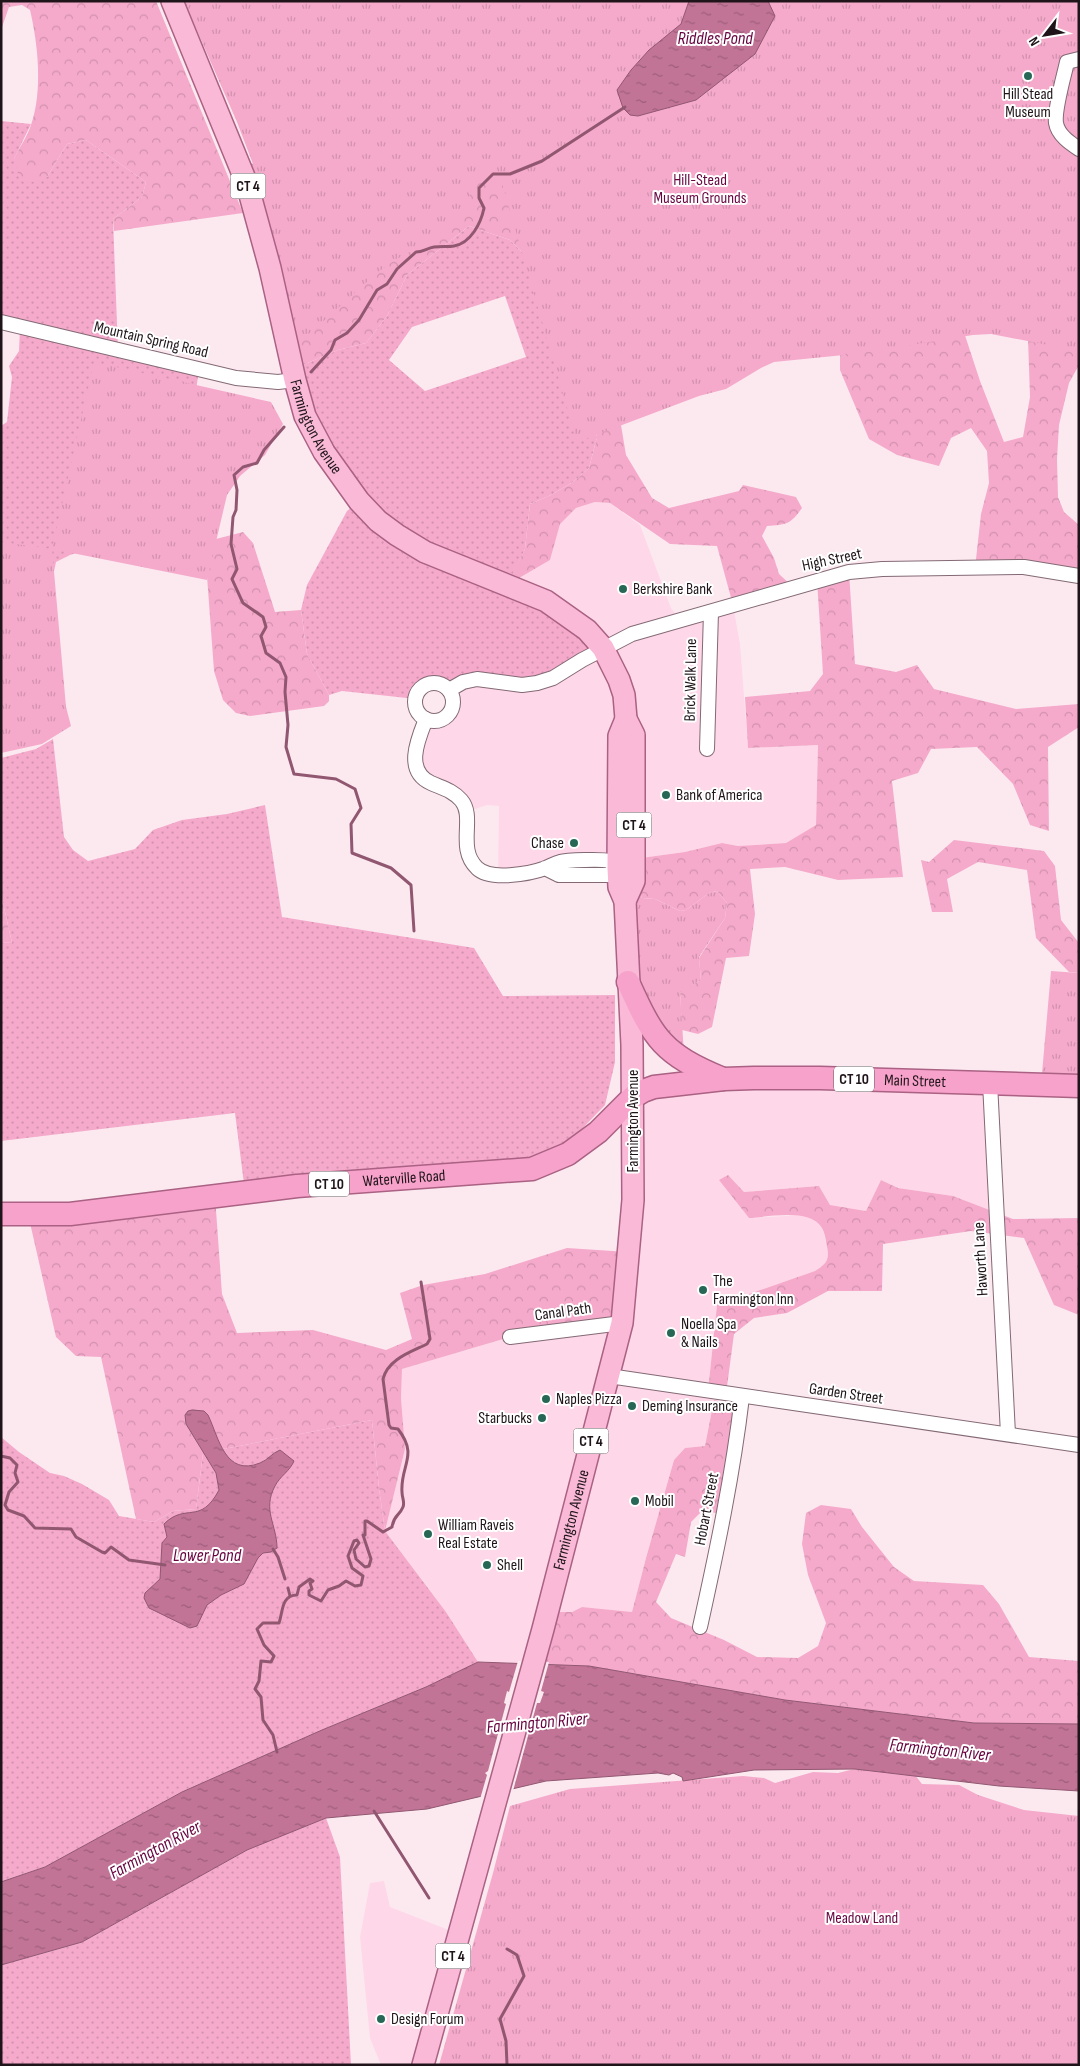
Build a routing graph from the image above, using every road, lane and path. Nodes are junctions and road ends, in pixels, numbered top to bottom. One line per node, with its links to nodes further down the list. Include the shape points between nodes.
1 (172, 1): 5 (main road, Farmington Avenue / CT 4, via 247,184)
2 (1079, 59): 3 (street, via 1066,62 1056,124 1068,141)
3 (1079, 149)
4 (1, 322): 5 (street, Mountain Spring Road, via 236,378 278,382)
5 (295, 380): 8 (main road, Farmington Avenue / CT 4, via 306,416 324,452 340,477 378,521 425,552 546,601 587,630)
6 (1079, 576): 7 (street, High Street, via 1024,567 849,572)
7 (711, 612): 8 (street, High Street, via 632,634); 12 (street, Brick Walk Lane)
8 (603, 648): 9 (street, High Street, via 537,684 477,679); 11 (main road, Farmington Avenue / CT 4, via 624,694)
9 (449, 690): 10 (street, via 453,702 449,714 438,721); 10 (street, via 432,684 418,692 415,705)
10 (426, 719): 13 (street, via 417,742 415,760 420,774 462,801 466,812 466,844 472,862 482,872 494,876 545,868 560,862 608,861)
11 (626, 719): 13 (main road, Farmington Avenue / CT 4, via 619,736); 14 (main road, Farmington Avenue / CT 4, via 634,734 634,880)
12 (707, 749)
13 (618, 868): 14 (main road, Farmington Avenue / CT 4, via 619,887)
14 (625, 901): 15 (main road, Farmington Avenue / CT 4)
15 (628, 982): 16 (highway, via 650,1028 664,1046 680,1058); 19 (main road, Farmington Avenue / CT 4)
16 (724, 1079): 17 (highway, Main Street / CT 10); 19 (highway, Main Street / CT 10, via 654,1087)
17 (990, 1082): 18 (highway, Main Street / CT 10); 25 (street, Haworth Lane)
18 (1079, 1086)
19 (632, 1097): 20 (highway, Waterville Road / CT 10, via 598,1132 568,1154 532,1169 297,1186 70,1214); 21 (main road, Farmington Avenue / CT 4, via 633,1200)
20 (1, 1214)
21 (622, 1323): 22 (street, Canal Path); 23 (main road, Farmington Avenue / CT 4)
22 (510, 1337)
23 (609, 1376): 24 (street, Garden Street); 28 (main road, Farmington Avenue / CT 4)
24 (742, 1397): 25 (street, Garden Street); 27 (street, Hobart Street, via 721,1533)
25 (1008, 1434): 26 (street, Garden Street)
26 (1079, 1445)
27 (700, 1627)
28 (423, 2065)

